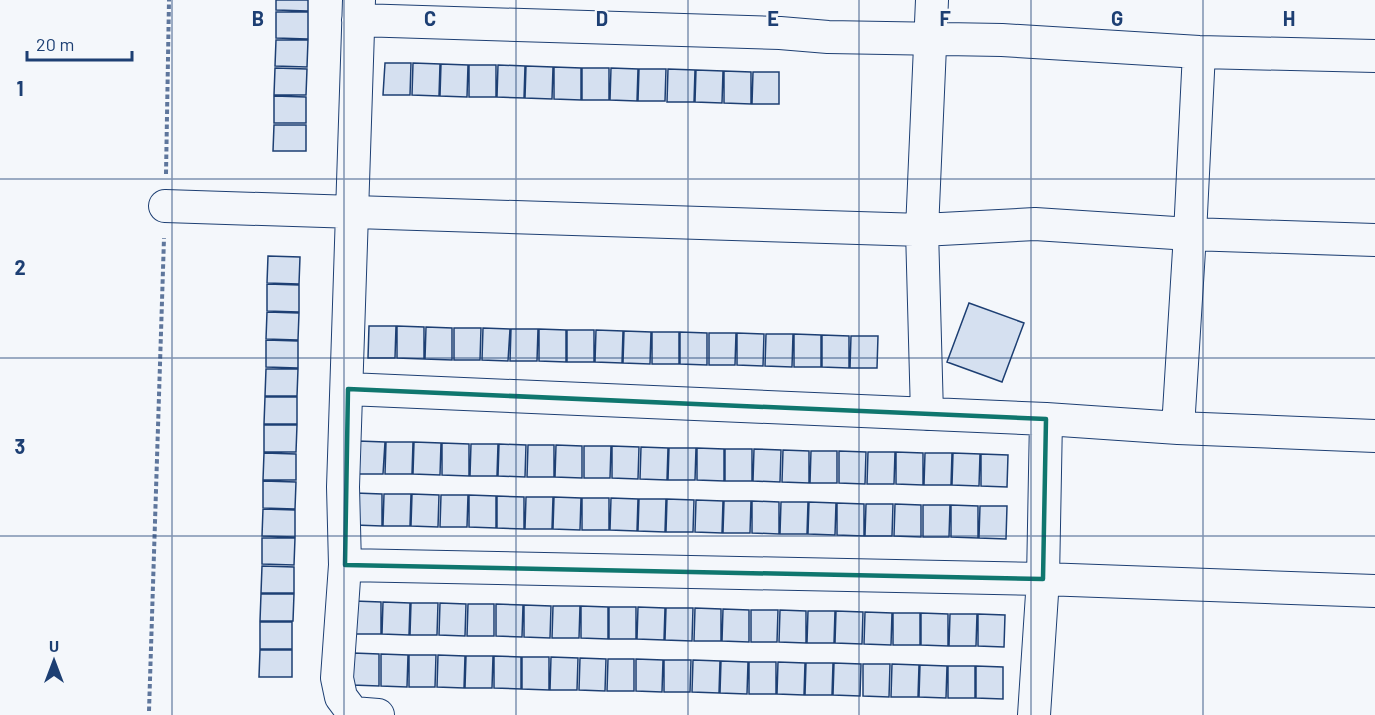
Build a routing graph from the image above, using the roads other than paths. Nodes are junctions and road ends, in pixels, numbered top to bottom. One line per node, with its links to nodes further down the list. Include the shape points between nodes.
1 (932, 0): 3 (street)
2 (359, 10): 3 (street, via 828,37); 7 (street)
3 (930, 38): 4 (street); 8 (street)
4 (1199, 52): 5 (street); 9 (street)
5 (1375, 56)
6 (165, 206): 7 (street)
7 (351, 211): 8 (street); 11 (street)
8 (922, 230): 9 (street, via 1035,224); 12 (street)
9 (1191, 234): 10 (street); 14 (street)
10 (1375, 240)
11 (348, 389): 12 (street); 16 (street, via 343,487)
12 (927, 414): 13 (street)
13 (1046, 419): 14 (street); 17 (street)
14 (1178, 428): 15 (street)
15 (1375, 436)
16 (345, 565): 17 (street); 19 (street, via 337,678 353,713)
17 (1043, 579): 18 (street); 20 (street)
18 (1375, 591)
19 (378, 715)
20 (1034, 715)

